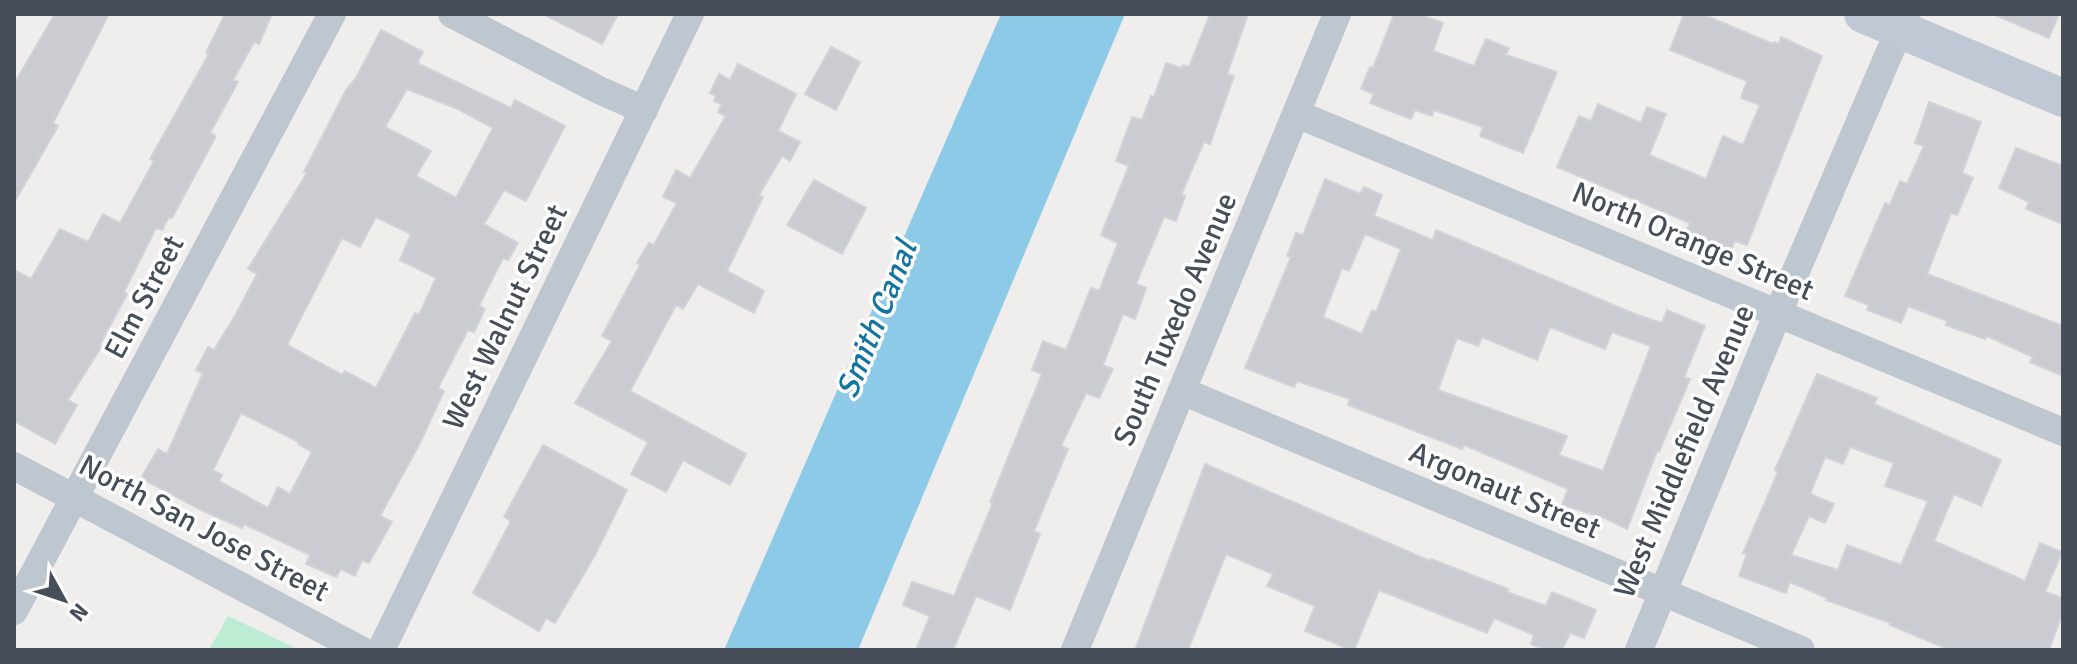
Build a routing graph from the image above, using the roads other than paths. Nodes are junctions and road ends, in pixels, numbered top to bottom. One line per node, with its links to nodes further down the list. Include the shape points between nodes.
1 (332, 14): 14 (street, Elm Street)
2 (452, 14): 8 (street)
3 (690, 14): 8 (street, West Walnut Street)
4 (1337, 14): 9 (street, South Tuxedo Avenue)
5 (1863, 14): 6 (main road)
6 (1903, 22): 7 (main road); 10 (street, West Middlefield Avenue)
7 (2063, 98)
8 (644, 110): 18 (street, West Walnut Street)
9 (1297, 114): 10 (street, North Orange Street); 11 (street, South Tuxedo Avenue)
10 (1778, 313): 12 (street, North Orange Street); 15 (street, West Middlefield Avenue)
11 (1182, 391): 15 (street, Argonaut Street); 19 (street, South Tuxedo Avenue)
12 (2063, 432)
13 (14, 466): 14 (street, North San Jose Street)
14 (74, 498): 16 (street, Elm Street); 17 (street, North San Jose Street)
15 (1662, 593): 20 (street, West Middlefield Avenue); 21 (street, Argonaut Street)
16 (14, 611)
17 (361, 650)
18 (381, 650)
19 (1075, 650)
20 (1639, 650)
21 (1801, 650)

